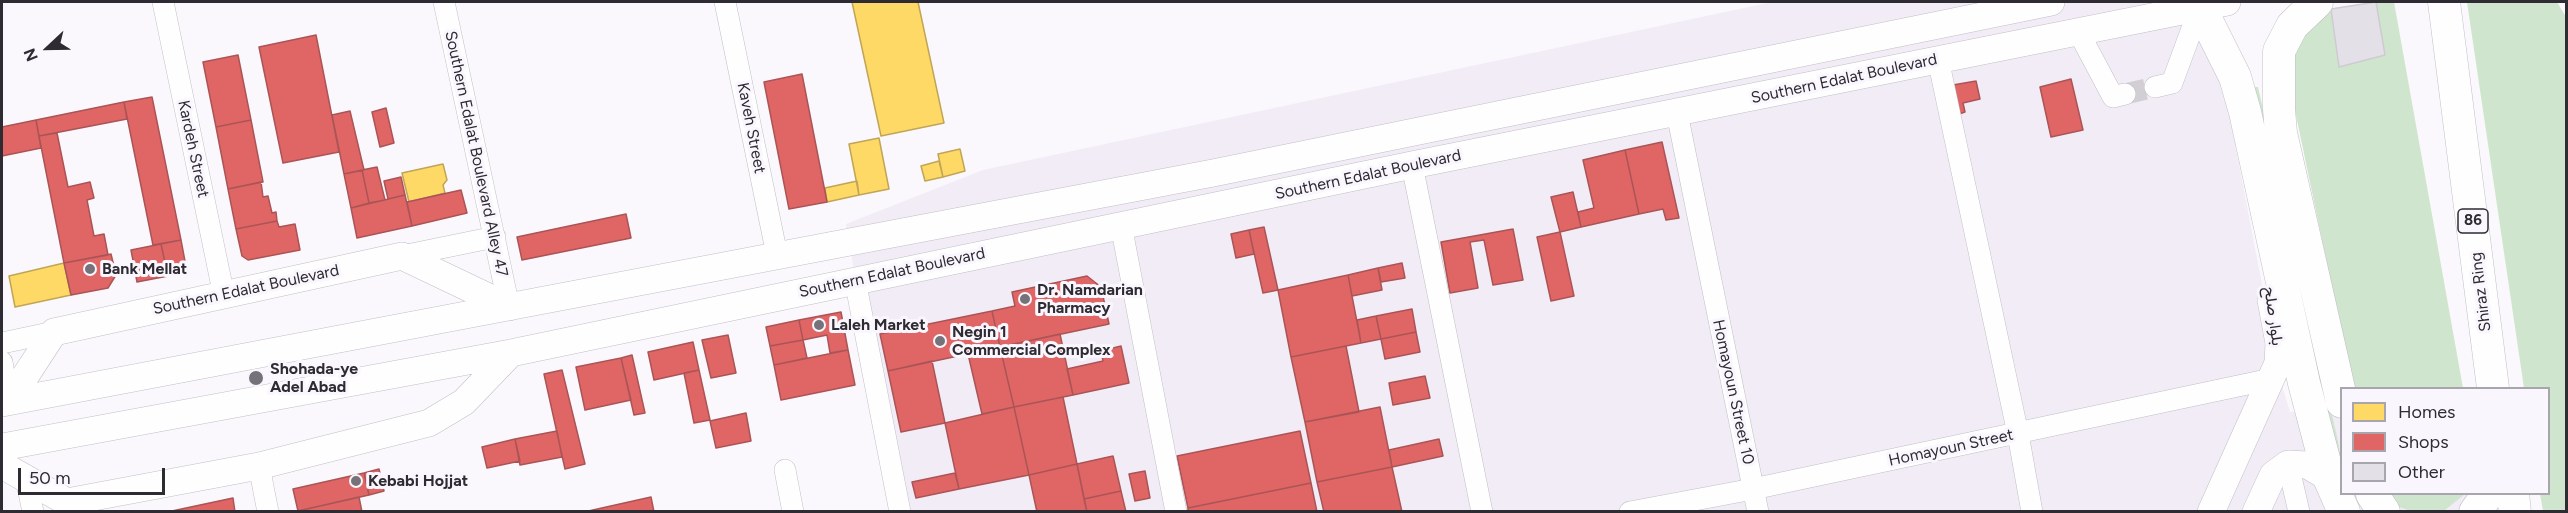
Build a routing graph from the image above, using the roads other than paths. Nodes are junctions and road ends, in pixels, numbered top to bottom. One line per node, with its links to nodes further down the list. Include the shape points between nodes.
1 (163, 2): 23 (street, Kardeh Street)
2 (444, 2): 19 (street, Southern Edalat Boulevard Alley 47)
3 (725, 2): 20 (street, Kaveh Street)
4 (2051, 2): 8 (main road, Southern Edalat Boulevard)
5 (2317, 2): 31 (highway, via 2292,26 2279,51 2279,109 2281,134)
6 (2444, 2): 30 (highway, Shiraz Ring / 86)
7 (2213, 4): 9 (main road, Southern Edalat Boulevard); 11 (street, via 2172,83); 14 (highway)
8 (2003, 6): 16 (main road, Southern Edalat Boulevard)
9 (2079, 33): 10 (main road, Southern Edalat Boulevard); 12 (street, via 2113,97)
10 (1938, 59): 13 (main road, Southern Edalat Boulevard); 33 (street)
11 (2155, 87)
12 (2126, 94)
13 (1677, 113): 15 (main road, Southern Edalat Boulevard); 41 (street, Homayoun Street 10)
14 (2253, 144): 29 (main road, بلوار صلح, via 2256,208 2279,343 2278,363); 40 (highway, via 2304,383)
15 (1412, 165): 17 (main road, Southern Edalat Boulevard); 50 (street)
16 (1213, 173): 17 (main road); 20 (main road, Southern Edalat Boulevard)
17 (1219, 205): 18 (main road, Southern Edalat Boulevard)
18 (1121, 225): 22 (main road, Southern Edalat Boulevard); 49 (street)
19 (495, 237): 21 (street); 24 (street, Southern Edalat Boulevard Alley 47)
20 (777, 255): 24 (main road, Southern Edalat Boulevard)
21 (402, 256): 23 (main road, Southern Edalat Boulevard); 24 (main road)
22 (855, 280): 27 (main road, Southern Edalat Boulevard); 48 (street)
23 (224, 296): 25 (main road, Southern Edalat Boulevard)
24 (509, 307): 32 (main road, Southern Edalat Boulevard)
25 (54, 332): 26 (street); 32 (main road)
26 (2, 343)
27 (511, 352): 34 (main road, Southern Edalat Boulevard); 37 (main road, via 464,402 429,423)
28 (2, 362): 32 (street)
29 (2271, 379): 33 (street, Homayoun Street); 54 (main road, بلوار صلح)
30 (2493, 387)
31 (2340, 393)
32 (5, 402)
33 (2018, 434): 41 (street, Homayoun Street); 53 (street)
34 (2, 447)
35 (2288, 464): 40 (main road, via 2307,465); 55 (main road, via 2273,475); 56 (street)
36 (2, 465): 39 (main road)
37 (259, 466): 39 (main road, via 67,502); 46 (street)
38 (785, 470): 47 (street)
39 (26, 478): 45 (street)
40 (2329, 478): 57 (highway)
41 (1753, 489): 51 (street, Homayoun Street); 52 (street, Homayoun Street 10)
42 (2373, 495): 58 (highway)
43 (2487, 495): 59 (highway)
44 (2512, 495): 60 (highway)
45 (33, 512)
46 (267, 512)
47 (793, 512)
48 (900, 512)
49 (1176, 512)
50 (1482, 512)
51 (1630, 512)
52 (1758, 512)
53 (2032, 512)
54 (2211, 512)
55 (2256, 512)
56 (2299, 512)
57 (2344, 512)
58 (2384, 512)
59 (2475, 512)
60 (2515, 512)

